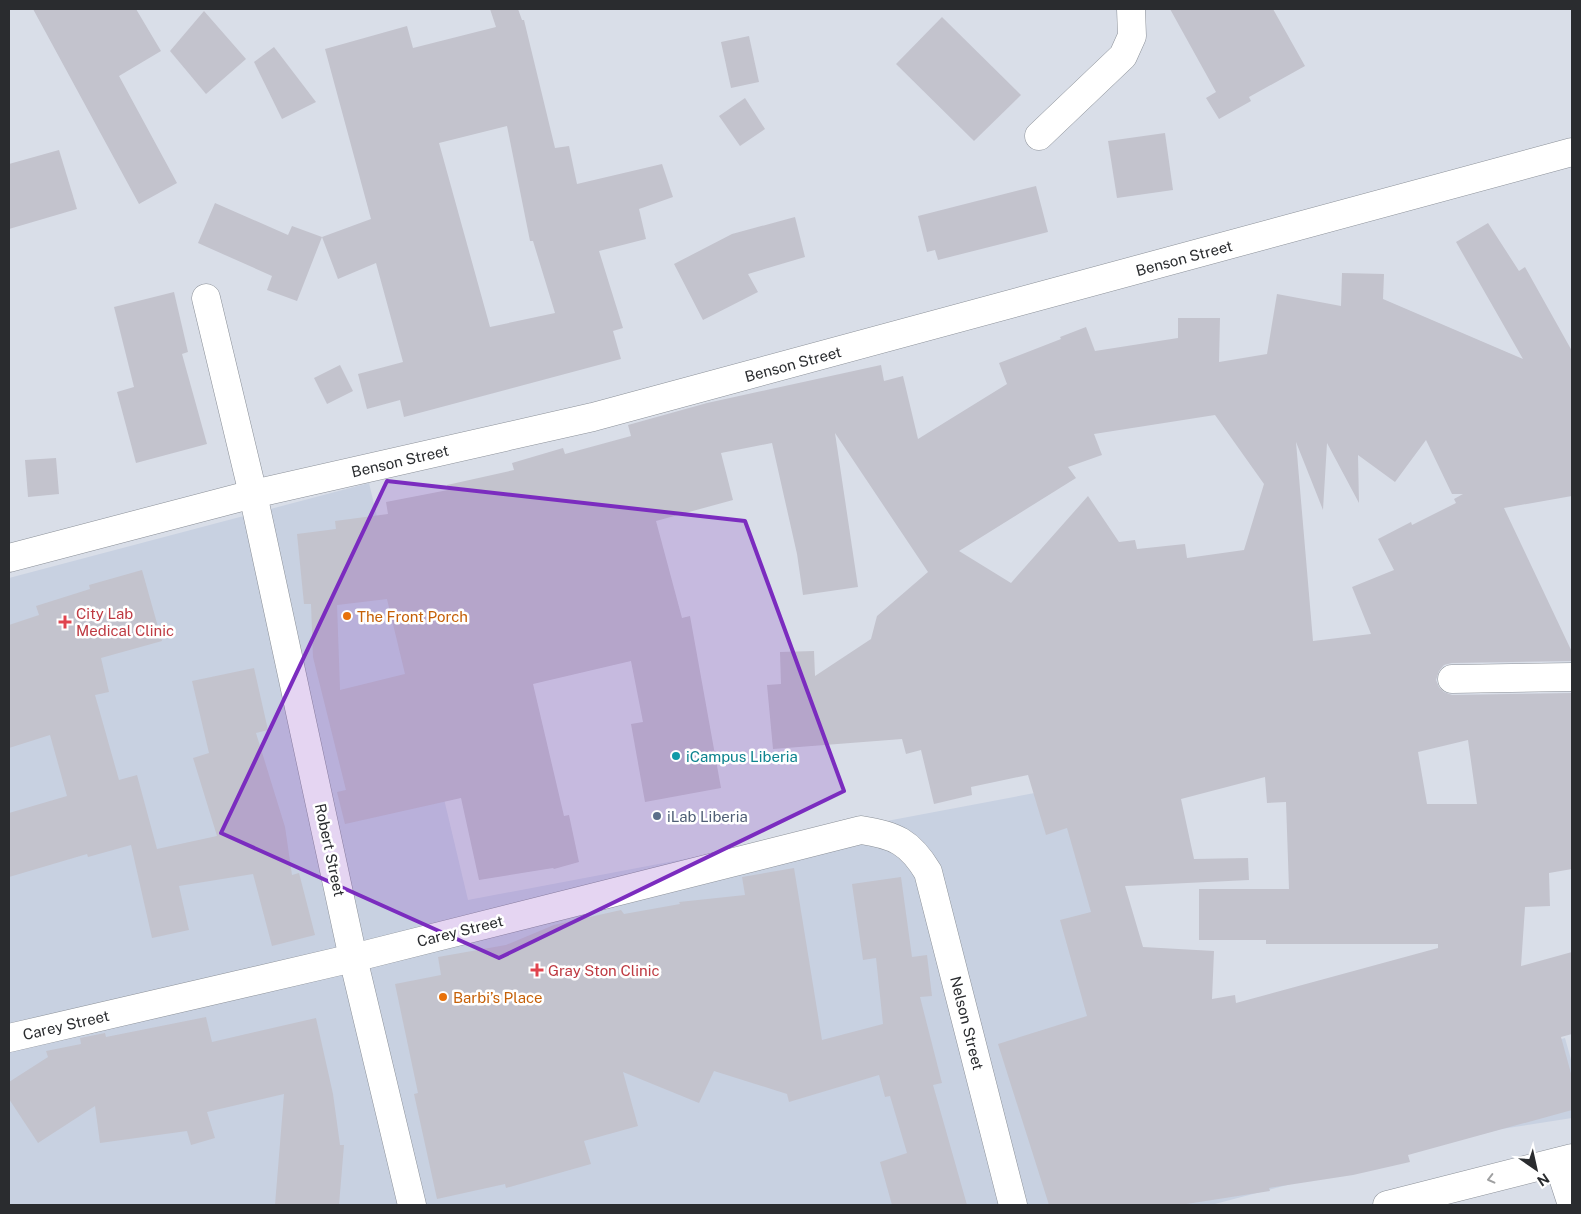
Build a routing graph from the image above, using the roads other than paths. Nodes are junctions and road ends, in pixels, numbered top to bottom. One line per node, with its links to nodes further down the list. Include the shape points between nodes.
1 (1132, 9): 2 (street, via 1132,36 1123,56)
2 (1039, 136)
3 (1572, 152): 5 (street, Benson Street, via 593,416)
4 (206, 298): 5 (street, Robert Street)
5 (253, 494): 6 (street, Benson Street); 10 (street, Robert Street)
6 (9, 558)
7 (1572, 677): 8 (street)
8 (1452, 679)
9 (909, 846): 10 (street, Carey Street, via 888,834 861,830); 14 (street, Nelson Street, via 928,872 938,906)
10 (353, 958): 11 (street, Carey Street); 13 (street, Robert Street)
11 (9, 1038)
12 (1565, 1160): 15 (street, one-way to 15); 16 (street)
13 (412, 1205)
14 (1013, 1205)
15 (1387, 1205)
16 (1572, 1205)

